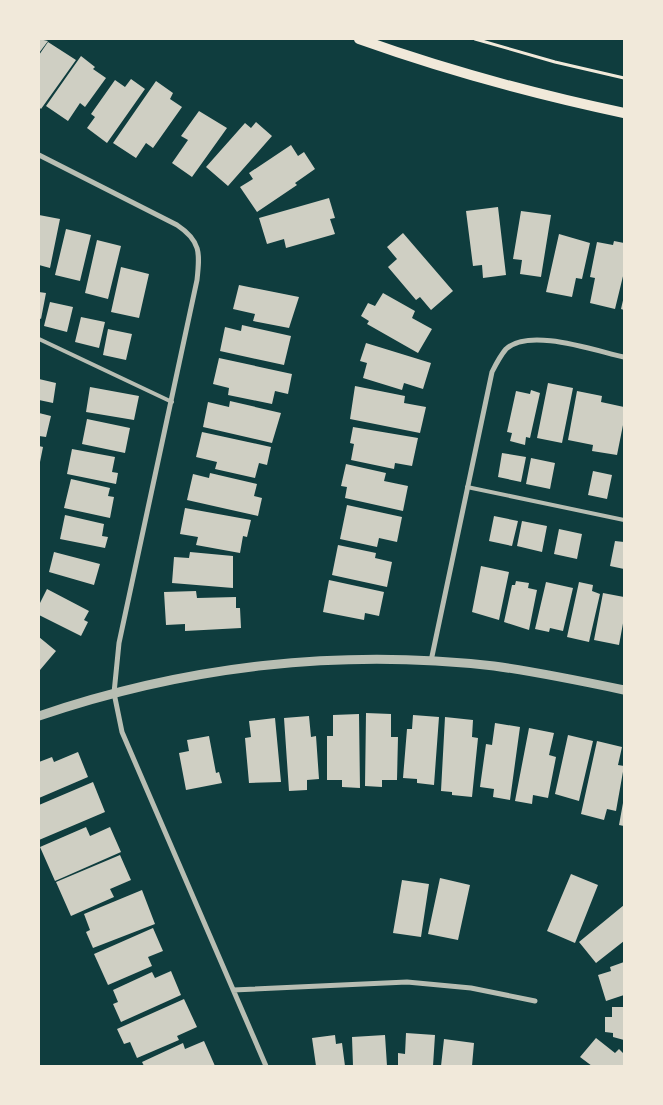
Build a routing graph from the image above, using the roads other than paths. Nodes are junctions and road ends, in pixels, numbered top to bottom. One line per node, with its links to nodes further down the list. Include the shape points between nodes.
1 (359, 39): 2 (main road, via 488,81)
2 (624, 113)
3 (39, 155): 6 (street, via 177,225 196,243 197,280)
4 (39, 339): 6 (lane)
5 (624, 357): 7 (street, via 549,340 519,342 507,349 492,372)
6 (172, 402): 11 (street, via 119,643)
7 (466, 487): 8 (lane); 9 (street)
8 (624, 520)
9 (430, 661): 10 (street, via 529,671); 11 (street, via 335,659 245,666)
10 (624, 690)
11 (114, 693): 12 (street); 13 (street, via 122,732)
12 (39, 716)
13 (233, 990): 14 (street, via 407,982 471,988); 15 (street)
14 (535, 1001)
15 (266, 1066)

